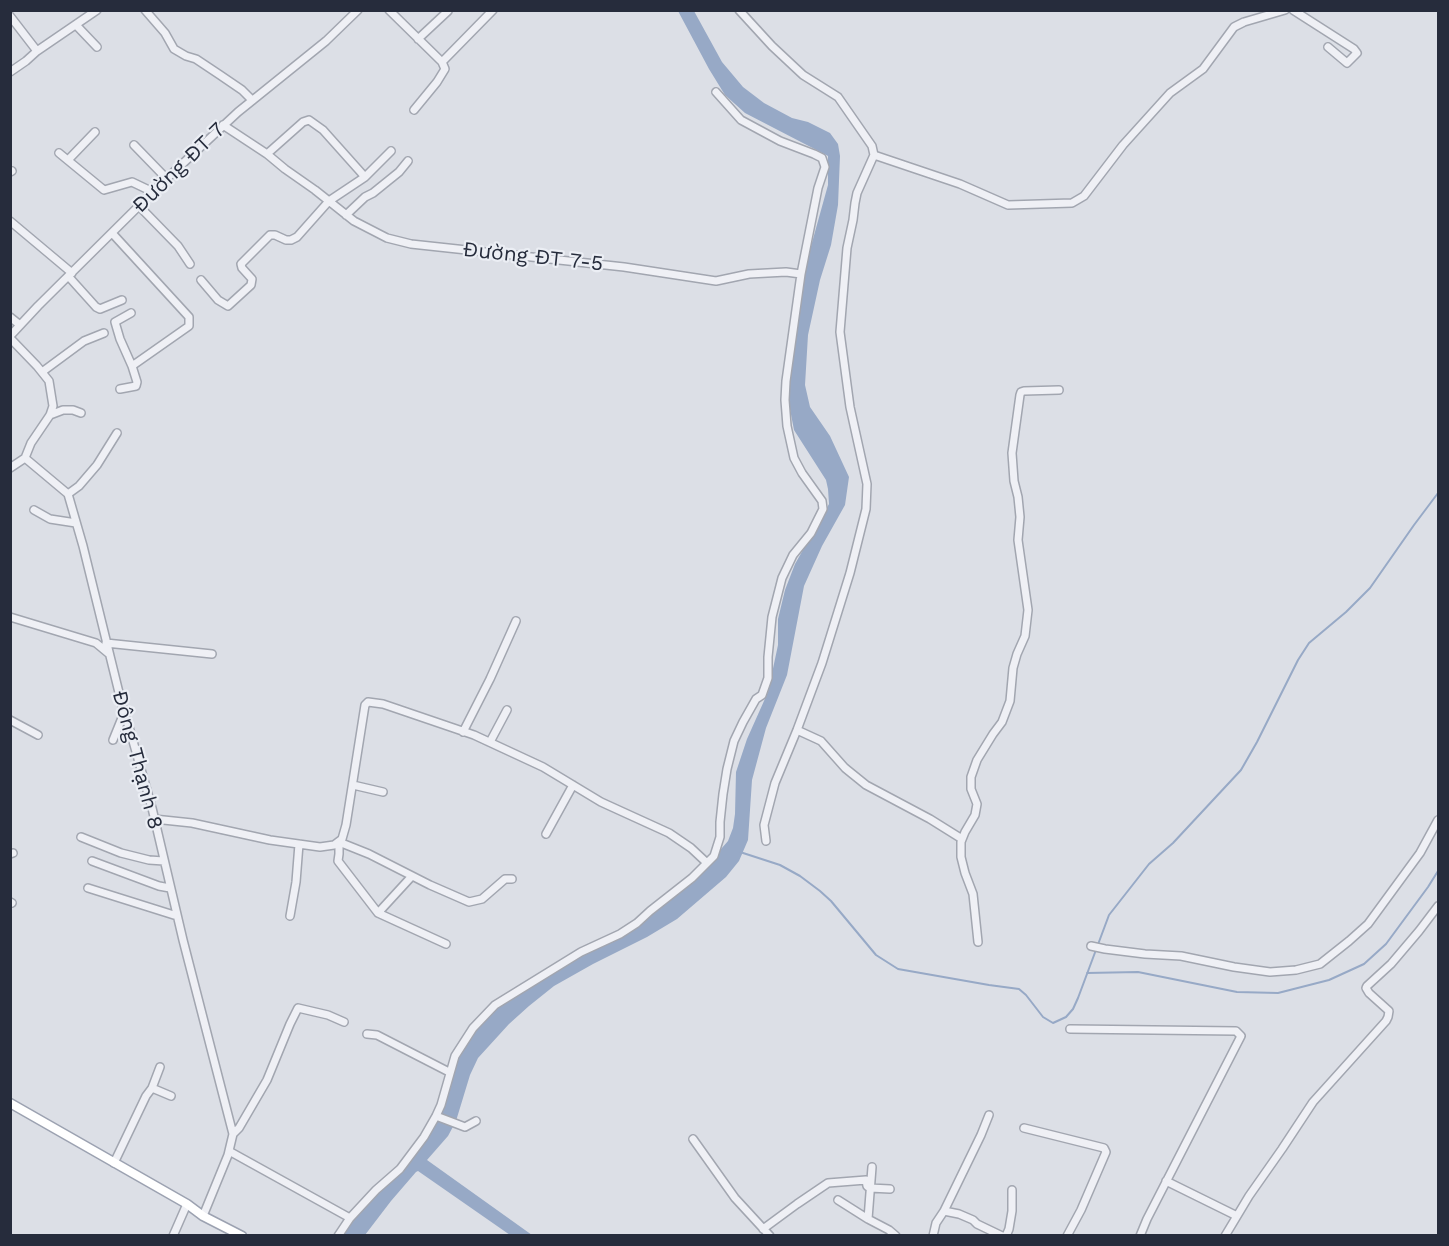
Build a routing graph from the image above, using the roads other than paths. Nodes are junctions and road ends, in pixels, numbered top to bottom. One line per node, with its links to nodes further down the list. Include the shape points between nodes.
1 (98, 10): 11 (street)
2 (145, 10): 19 (street, via 174,49 196,59)
3 (358, 10): 19 (street, Đường ĐT 7)
4 (389, 10): 12 (street)
5 (493, 10): 16 (street)
6 (739, 10): 27 (street, via 803,75 838,97 872,146)
7 (1285, 10): 27 (street, via 1234,27 1203,69 1170,93 1084,196 1072,203 1008,205)
8 (1293, 10): 13 (street, via 1357,53 1346,63)
9 (448, 11): 12 (street)
10 (10, 16): 15 (street)
11 (76, 25): 14 (street); 15 (street)
12 (418, 39): 16 (street)
13 (1328, 46)
14 (97, 47)
15 (37, 51): 17 (street)
16 (442, 62): 20 (street, via 445,69)
17 (10, 72)
18 (716, 92): 39 (street, via 741,120 822,158 825,167)
19 (252, 100): 21 (street, Đường ĐT 7)
20 (414, 110)
21 (224, 125): 26 (street, Đường ĐT 7-5); 31 (street, Đường ĐT 7)
22 (95, 132): 28 (street)
23 (134, 145): 31 (street)
24 (391, 151): 30 (street)
25 (60, 153): 28 (street)
26 (267, 154): 30 (street, via 309,120); 33 (street, Đường ĐT 7-5)
27 (874, 155): 68 (street, via 855,203 840,332 850,407 867,484 866,509 822,663)
28 (68, 160): 32 (street, via 104,190 132,182)
29 (408, 160): 35 (street, via 399,172)
30 (365, 177): 33 (street)
31 (167, 178): 32 (street, Đường ĐT 7)
32 (153, 192): 34 (street, Đường ĐT 7)
33 (329, 201): 35 (street, Đường ĐT 7-5); 41 (street, via 297,237 286,240 270,235 250,254 242,264 252,279 250,285 228,306)
34 (139, 206): 37 (street, Đường ĐT 7); 38 (street)
35 (346, 214): 39 (street, Đường ĐT 7-5, via 387,238 411,244 717,281 749,274)
36 (10, 221): 40 (street)
37 (112, 233): 40 (street, Đường ĐT 7); 48 (street, via 189,317 189,326)
38 (190, 264)
39 (801, 274): 86 (street, via 786,381 787,426 794,458 822,501 822,509 782,578 772,617 768,678 734,741 723,794 720,837 714,856)
40 (70, 275): 42 (street, via 100,309); 45 (street, Đường ĐT 7)
41 (201, 280)
42 (122, 300)
43 (131, 313): 48 (street, via 115,322)
44 (10, 317): 45 (street)
45 (20, 325): 47 (street, Đường ĐT 7)
46 (104, 333): 49 (street, via 84,341)
47 (10, 337): 49 (street)
48 (132, 366): 50 (street, via 136,386)
49 (42, 372): 53 (street, via 51,389)
50 (120, 389)
51 (1059, 390): 80 (street, via 1023,391 1020,395 1012,453 1028,610 1025,636 1013,668 1010,701 1002,722 970,777 970,789 977,804)
52 (81, 413): 53 (street, via 63,410)
53 (50, 415): 55 (street)
54 (117, 434): 57 (street, via 79,486)
55 (25, 458): 56 (street); 57 (street)
56 (10, 468)
57 (68, 494): 59 (street, Đông Thạnh 8)
58 (34, 510): 59 (street, via 50,519)
59 (76, 523): 62 (street, Đông Thạnh 8)
60 (10, 617): 63 (street, via 96,643)
61 (516, 621): 69 (street)
62 (106, 643): 63 (street, Đông Thạnh 8); 64 (street)
63 (108, 653): 66 (street, Đông Thạnh 8)
64 (212, 654)
65 (507, 710): 72 (street)
66 (124, 713): 71 (street); 76 (street, Đông Thạnh 8)
67 (10, 720): 70 (street)
68 (797, 730): 80 (street, via 821,741 866,785); 81 (street, via 775,783 764,825)
69 (463, 732): 72 (street); 73 (street, via 368,702)
70 (38, 735)
71 (113, 740)
72 (490, 742): 74 (street, via 543,766)
73 (353, 785): 75 (street); 82 (street)
74 (573, 785): 78 (street); 86 (street, via 669,833)
75 (383, 792)
76 (154, 819): 83 (street); 85 (street, Đông Thạnh 8)
77 (1438, 820): 97 (street, via 1420,854 1368,924 1320,964 1270,972 1181,956)
78 (546, 834)
79 (81, 837): 85 (street, via 121,853)
80 (962, 839): 95 (street, via 961,857 973,894)
81 (766, 841)
82 (339, 842): 83 (street, via 320,847); 87 (street); 92 (street, via 338,861)
83 (299, 844): 94 (street)
84 (92, 861): 90 (street)
85 (164, 861): 90 (street, Đông Thạnh 8)
86 (707, 863): 102 (street, via 637,923 495,1005 473,1028)
87 (412, 876): 88 (street, via 469,902 483,899 505,879); 92 (street)
88 (512, 879)
89 (88, 888): 93 (street)
90 (170, 888): 93 (street, Đông Thạnh 8)
91 (1438, 906): 123 (street, via 1366,988 1389,1011 1386,1021 1313,1102)
92 (378, 913): 96 (street)
93 (177, 916): 110 (street, Đông Thạnh 8)
94 (290, 916)
95 (978, 942)
96 (446, 944)
97 (1091, 946)
98 (344, 1022): 110 (street, via 298,1008 267,1080)
99 (1070, 1029): 115 (street, via 1236,1031 1241,1036)
100 (367, 1034): 102 (street, via 377,1035)
101 (160, 1067): 103 (street)
102 (449, 1072): 107 (street)
103 (152, 1088): 104 (street); 113 (street)
104 (171, 1096)
105 (10, 1103): 113 (main road)
106 (989, 1115): 121 (street)
107 (437, 1116): 108 (street, via 465,1126); 124 (street, via 400,1169)
108 (476, 1120)
109 (1024, 1128): 134 (street, via 1104,1148 1106,1152)
110 (233, 1134): 112 (street, Đông Thạnh 8)
111 (693, 1139): 126 (street, via 735,1198)
112 (229, 1151): 122 (street, Đông Thạnh 8); 124 (street)
113 (114, 1163): 120 (main road)
114 (872, 1167): 116 (street)
115 (1166, 1181): 123 (street); 135 (street)
116 (870, 1188): 117 (street); 125 (street); 126 (street, via 866,1180 828,1183)
117 (890, 1189)
118 (1012, 1190): 133 (street, via 1009,1229)
119 (838, 1200): 125 (street)
120 (187, 1204): 122 (main road); 127 (street)
121 (944, 1210): 132 (street); 133 (street)
122 (203, 1216): 128 (main road)
123 (1237, 1216): 136 (street)
124 (350, 1218): 129 (street)
125 (868, 1219): 131 (street)
126 (764, 1229): 130 (street)
127 (173, 1236)
128 (242, 1236)
129 (338, 1236)
130 (770, 1236)
131 (896, 1236)
132 (933, 1236)
133 (1004, 1236)
134 (1067, 1236)
135 (1140, 1236)
136 (1225, 1236)

